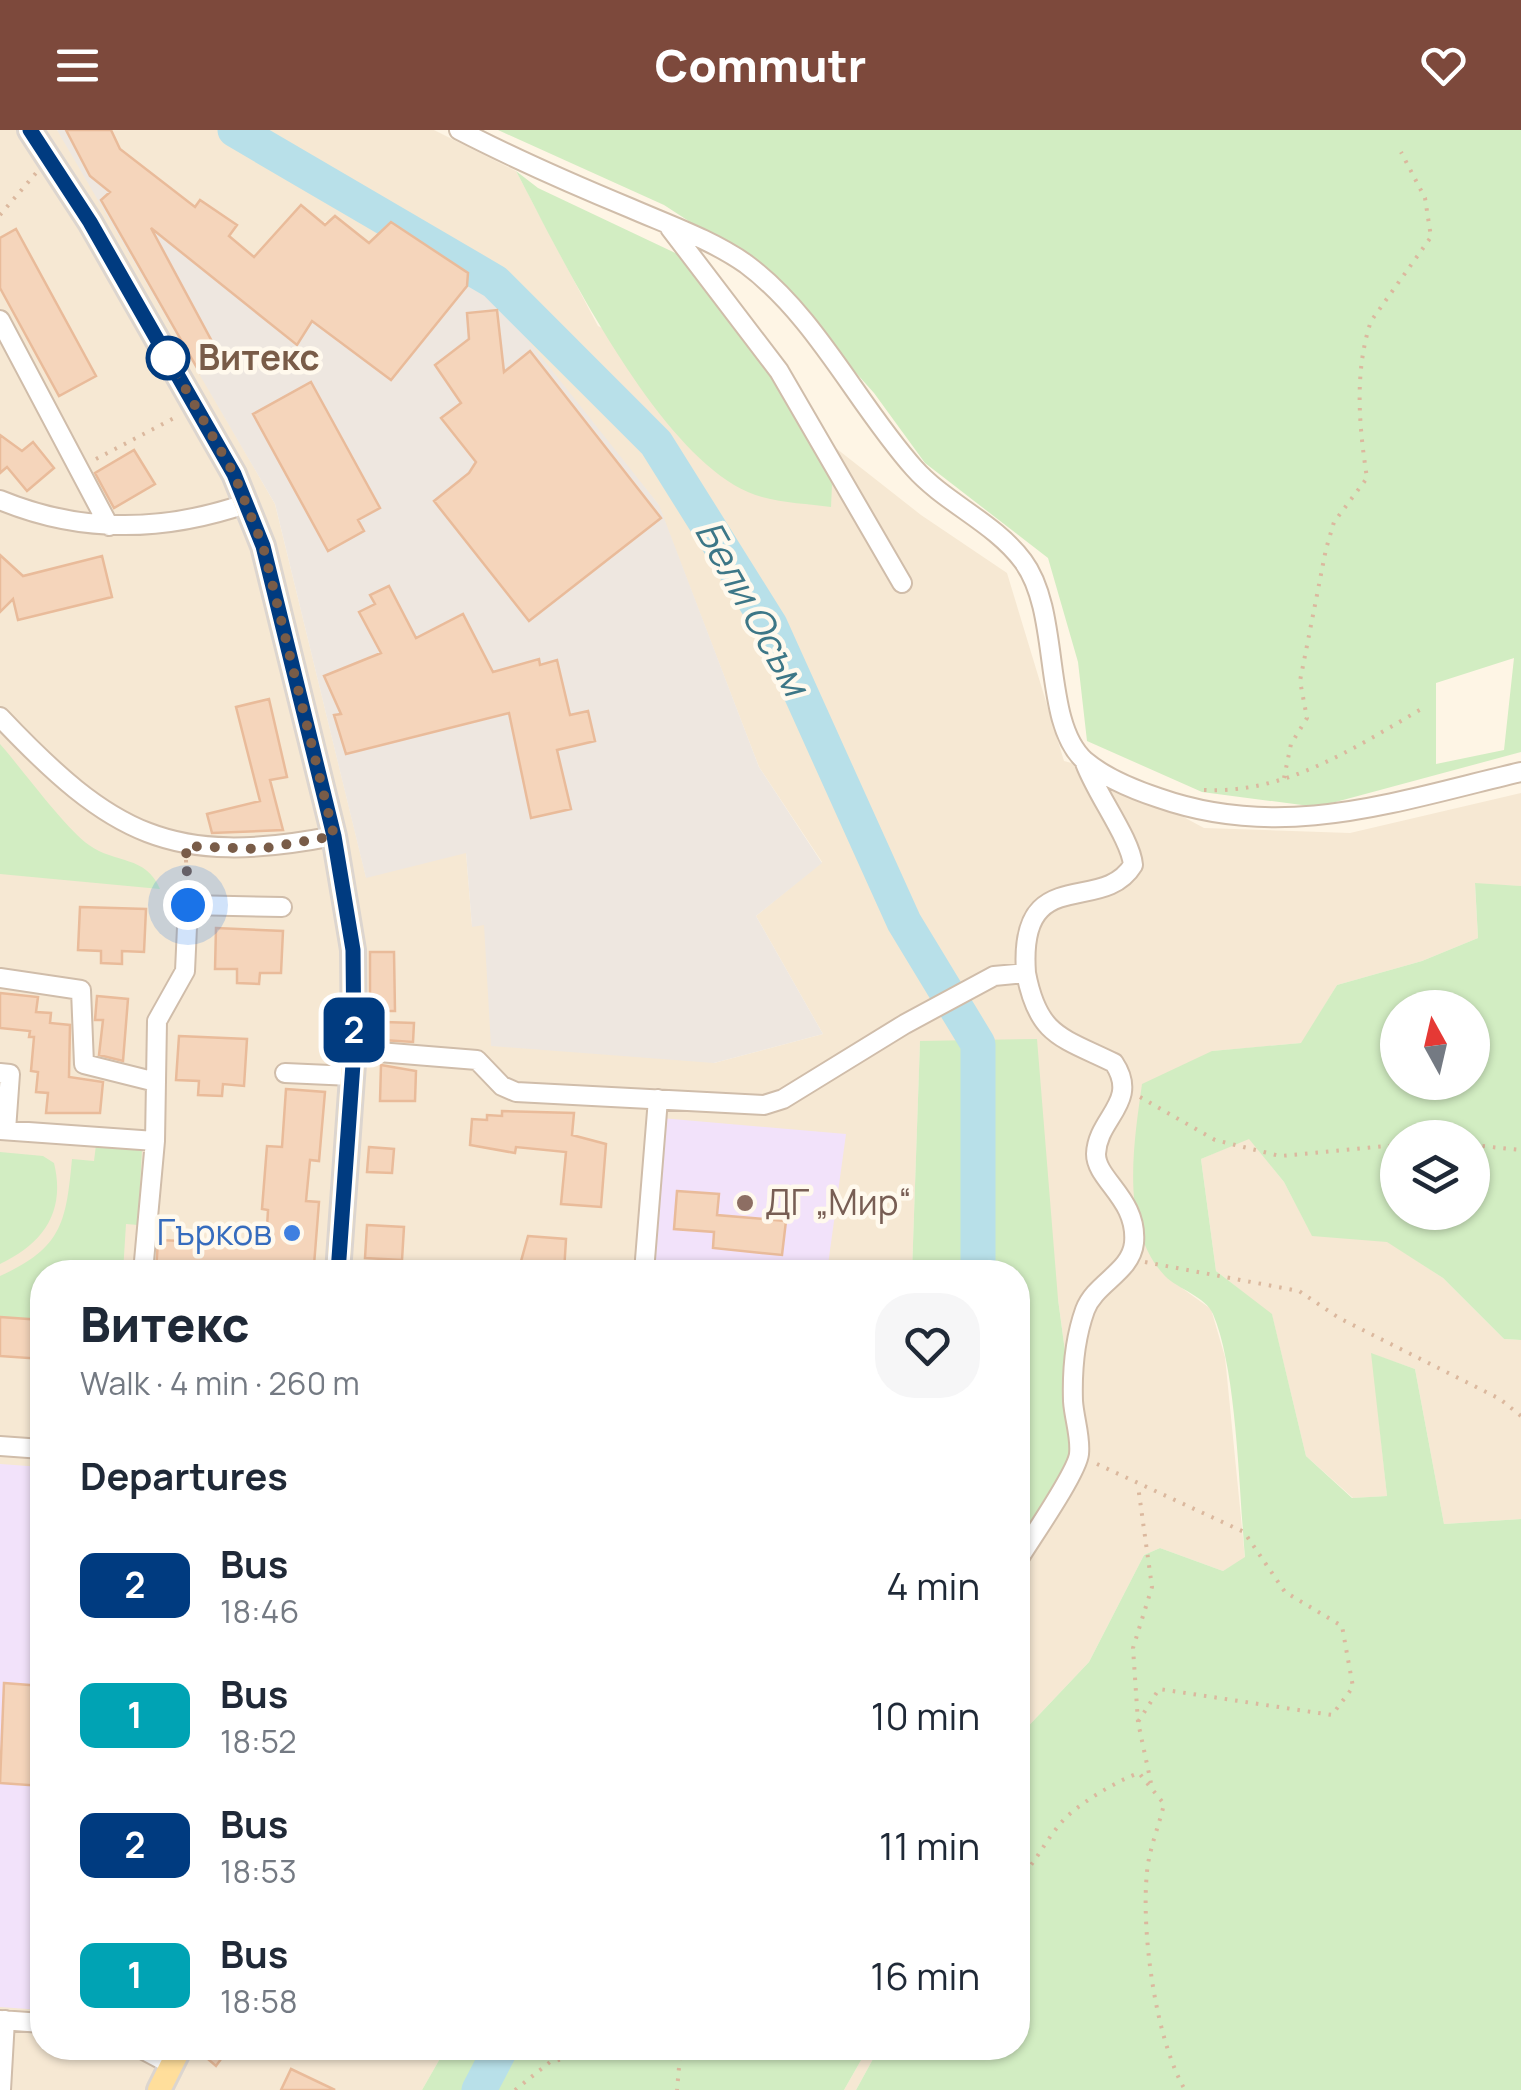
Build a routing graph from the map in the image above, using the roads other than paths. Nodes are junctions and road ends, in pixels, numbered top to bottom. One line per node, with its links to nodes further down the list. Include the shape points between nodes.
1 (30, 130): 6 (main road)
2 (458, 130): 3 (street)
3 (666, 223): 8 (street, via 780,371); 10 (street, via 748,266 838,367 916,472 1023,560 1047,618 1058,704)
4 (0, 320): 7 (street)
5 (0, 500): 7 (street, via 58,519)
6 (248, 503): 7 (street, via 176,524); 12 (main road)
7 (109, 526)
8 (902, 583)
9 (0, 717): 12 (street, via 59,776 143,833 186,846 260,849)
10 (1084, 760): 11 (street, via 1139,792 1246,820 1319,818); 14 (street, via 1132,865 1118,881 1078,891 1030,920)
11 (1521, 772)
12 (334, 836): 16 (main road, via 353,950)
13 (282, 907): 20 (street, via 188,905 186,971 157,1021)
14 (1026, 973): 21 (street, via 994,976 783,1100 764,1105); 29 (street, via 1044,1026 1114,1063 1122,1103 1096,1159 1126,1201 1134,1228 1130,1259 1087,1303 1077,1335 1073,1400 1079,1456)
15 (0, 978): 20 (street, via 82,990 84,1064)
16 (354, 1050): 19 (main road); 21 (street, via 477,1060 516,1092)
17 (0, 1073): 22 (street, via 10,1074)
18 (286, 1073): 19 (street)
19 (352, 1076): 25 (main road)
20 (156, 1082): 23 (street)
21 (658, 1099): 26 (street)
22 (3, 1130): 23 (street)
23 (155, 1141): 24 (street)
24 (145, 1260)
25 (339, 1260)
26 (645, 1260)
27 (0, 1446): 28 (street)
28 (30, 1448)
29 (1030, 1540)
30 (2, 2020): 31 (street); 33 (street)
31 (30, 2022)
32 (174, 2060): 34 (main road)
33 (1, 2090)
34 (159, 2090)

